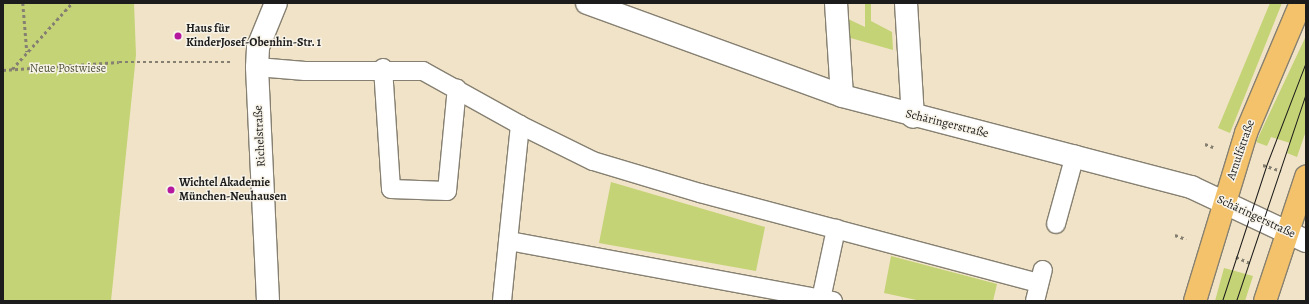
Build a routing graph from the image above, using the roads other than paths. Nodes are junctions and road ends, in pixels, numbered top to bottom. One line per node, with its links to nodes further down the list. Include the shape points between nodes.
1 (276, 3): 6 (street, via 258,47)
2 (587, 3): 9 (street, Schäringerstraße)
3 (836, 3): 9 (street)
4 (906, 3): 10 (street)
5 (1301, 3): 14 (main road, Arnulfstraße, via 1246,133)
6 (257, 67): 7 (lane, via 306,71); 20 (street, Richelstraße)
7 (383, 68): 8 (lane, via 423,71); 8 (lane, via 391,189 447,191)
8 (457, 88): 11 (lane)
9 (842, 96): 10 (street, Schäringerstraße)
10 (913, 117): 12 (street, Schäringerstraße)
11 (520, 125): 16 (lane, via 593,161); 18 (lane)
12 (1075, 155): 14 (street, Schäringerstraße, via 1191,187); 15 (lane)
13 (1306, 177): 17 (main road)
14 (1224, 202): 17 (street, Schäringerstraße); 23 (main road, Arnulfstraße)
15 (1056, 224)
16 (836, 229): 19 (lane); 22 (lane, via 1042,276)
17 (1297, 237): 24 (main road, via 1274,273)
18 (508, 242): 19 (lane); 21 (lane)
19 (827, 300)
20 (268, 301)
21 (502, 301)
22 (1035, 301)
23 (1195, 301)
24 (1265, 301)

